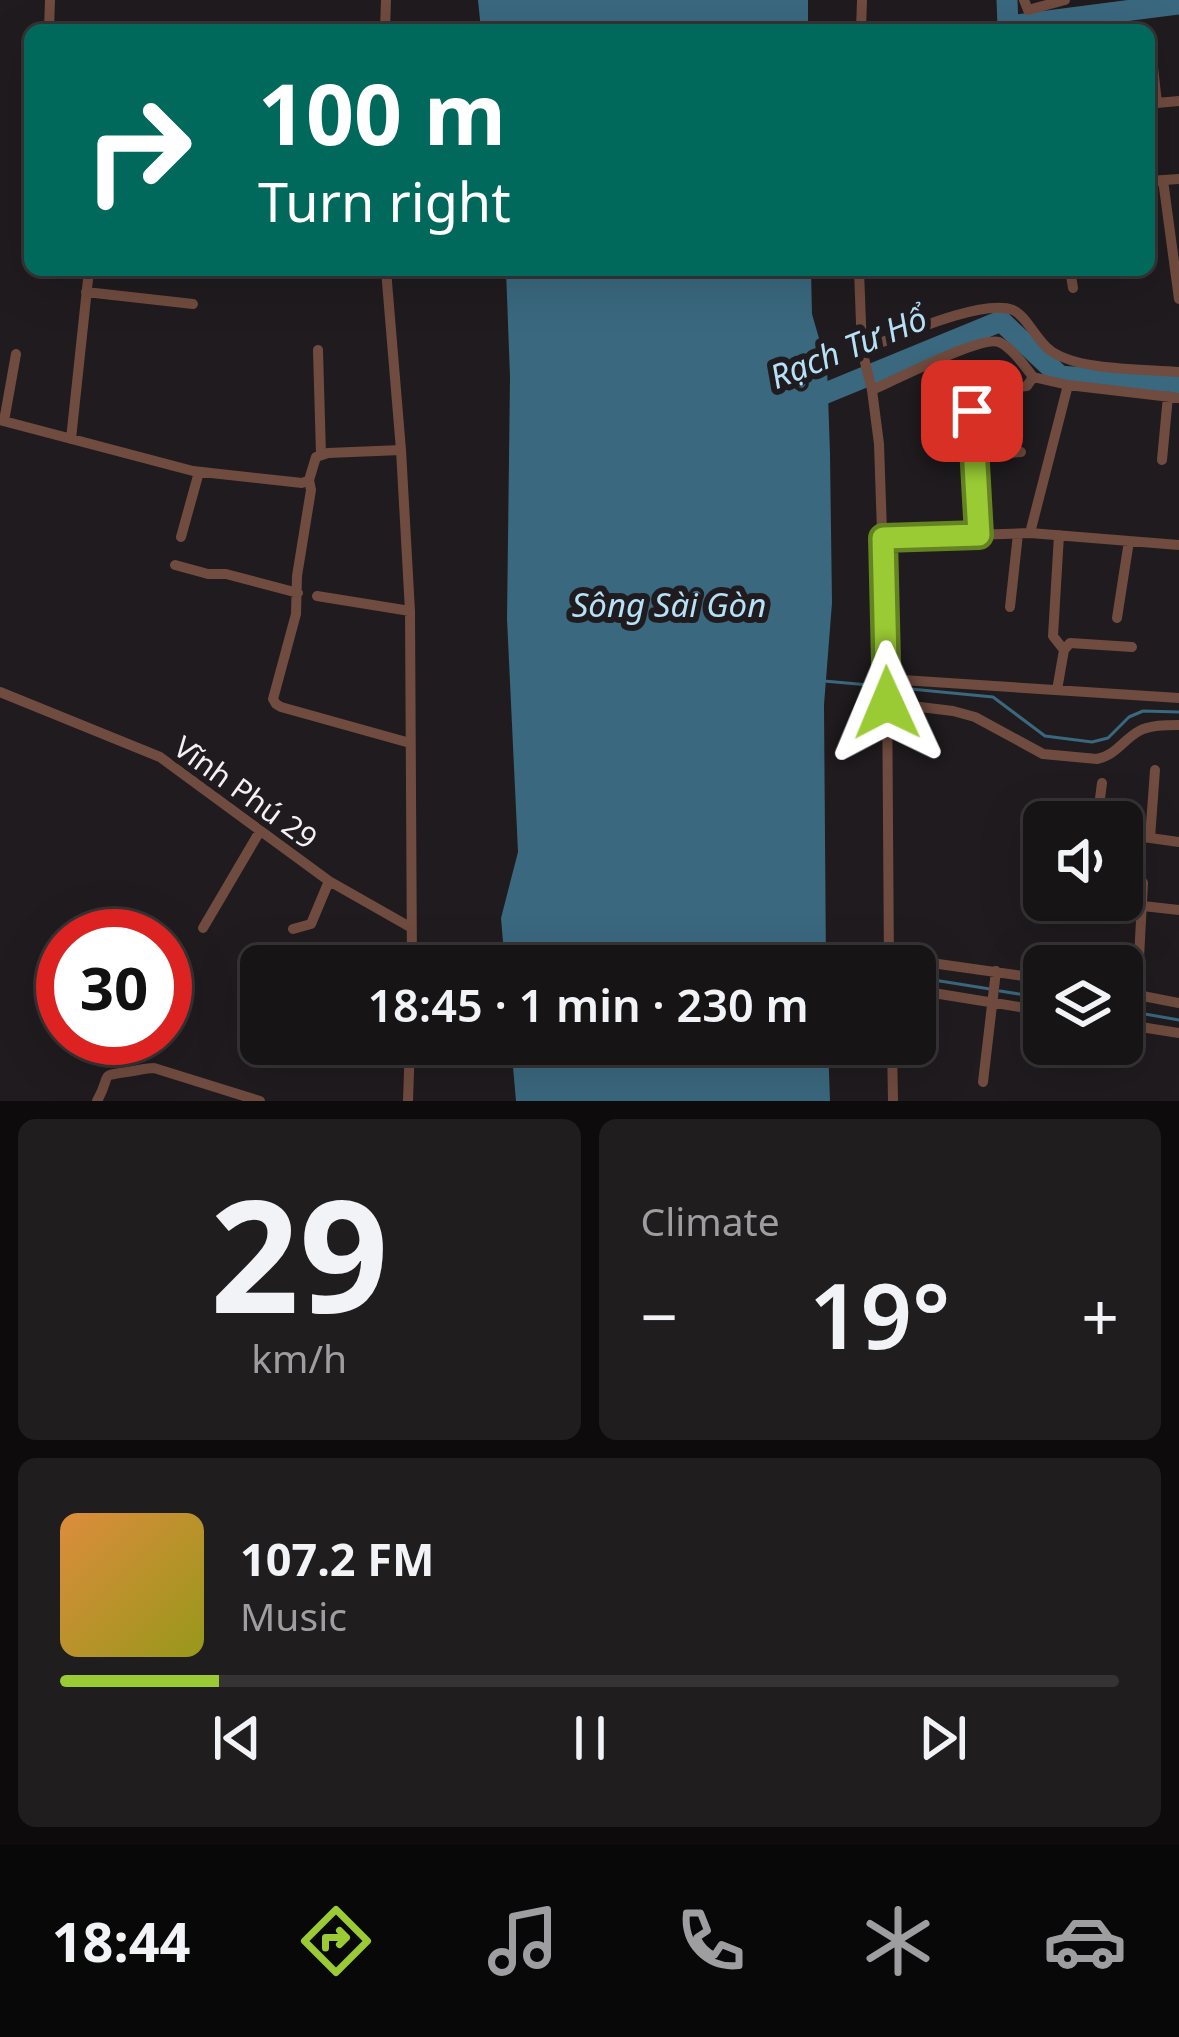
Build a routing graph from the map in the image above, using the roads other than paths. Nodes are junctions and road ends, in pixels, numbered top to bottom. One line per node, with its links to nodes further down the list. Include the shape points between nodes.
1 (1024, 0): 2 (street, via 1028,10)
2 (1065, 0)
3 (1155, 79): 4 (street, via 1157,103)
4 (1179, 101)
5 (1179, 179): 6 (street)
6 (1163, 180): 7 (street); 14 (street)
7 (1155, 181)
8 (88, 276): 13 (street)
9 (386, 276): 26 (street)
10 (859, 276): 18 (street)
11 (1071, 276): 12 (street)
12 (1073, 288)
13 (86, 292): 15 (street); 25 (street)
14 (1179, 299)
15 (193, 304)
16 (318, 350): 28 (street)
17 (16, 354): 24 (street)
18 (863, 354): 19 (street, via 974,310 1000,309 1021,315 1066,358); 22 (street)
19 (1179, 372)
20 (1033, 376): 21 (street); 22 (street, via 990,341); 29 (street, via 1027,386 970,397)
21 (1068, 385): 23 (street); 33 (street)
22 (871, 386): 37 (street)
23 (1173, 397): 30 (street)
24 (2, 420): 25 (street)
25 (71, 440): 31 (street)
26 (401, 450): 28 (street); 44 (street)
27 (1022, 452): 29 (street)
28 (321, 455): 32 (street)
29 (974, 456): 34 (street)
30 (1162, 460)
31 (199, 472): 32 (street); 36 (street)
32 (309, 480): 41 (street)
33 (1024, 534): 34 (street); 35 (street); 43 (street)
34 (979, 535): 37 (street)
35 (1059, 536): 38 (street); 47 (street, via 1053,637)
36 (182, 537)
37 (883, 538): 48 (street)
38 (1129, 541): 39 (street); 45 (street)
39 (1179, 544)
40 (175, 565): 41 (street)
41 (298, 593): 54 (street, via 276,704)
42 (317, 596): 44 (street)
43 (1010, 607)
44 (410, 611): 54 (street)
45 (1117, 618)
46 (1132, 647): 47 (street, via 1070,643)
47 (1064, 650): 49 (street)
48 (887, 679): 49 (street); 52 (street)
49 (1058, 690): 51 (street)
50 (0, 692): 58 (street, Vĩnh Phú 29, via 160,757)
51 (1179, 698)
52 (887, 699): 53 (street, via 975,717 1043,754 1097,759 1141,729); 69 (street)
53 (1179, 725)
54 (410, 743): 65 (street)
55 (1154, 770): 60 (street)
56 (1102, 783): 57 (street)
57 (1100, 801)
58 (260, 831): 62 (street, Vĩnh Phú 29); 66 (street)
59 (1143, 837): 60 (street)
60 (1150, 838): 61 (street)
61 (1179, 842)
62 (329, 880): 65 (street, Vĩnh Phú 29); 67 (street, via 311,924)
63 (1143, 906): 64 (street)
64 (1179, 910)
65 (410, 922): 68 (street)
66 (203, 928)
67 (293, 929)
68 (411, 945)
69 (889, 945)
70 (936, 969): 71 (street)
71 (995, 976): 72 (street); 75 (street)
72 (1023, 978)
73 (936, 993): 75 (street)
74 (1143, 996): 76 (street)
75 (992, 1000): 77 (street); 82 (street)
76 (1179, 1004)
77 (1023, 1007)
78 (1143, 1027): 79 (street)
79 (1179, 1033)
80 (409, 1065): 85 (street)
81 (892, 1065): 86 (street)
82 (983, 1082)
83 (258, 1100): 84 (street, via 141,1067 110,1074)
84 (97, 1101)
85 (408, 1101)
86 (893, 1101)

